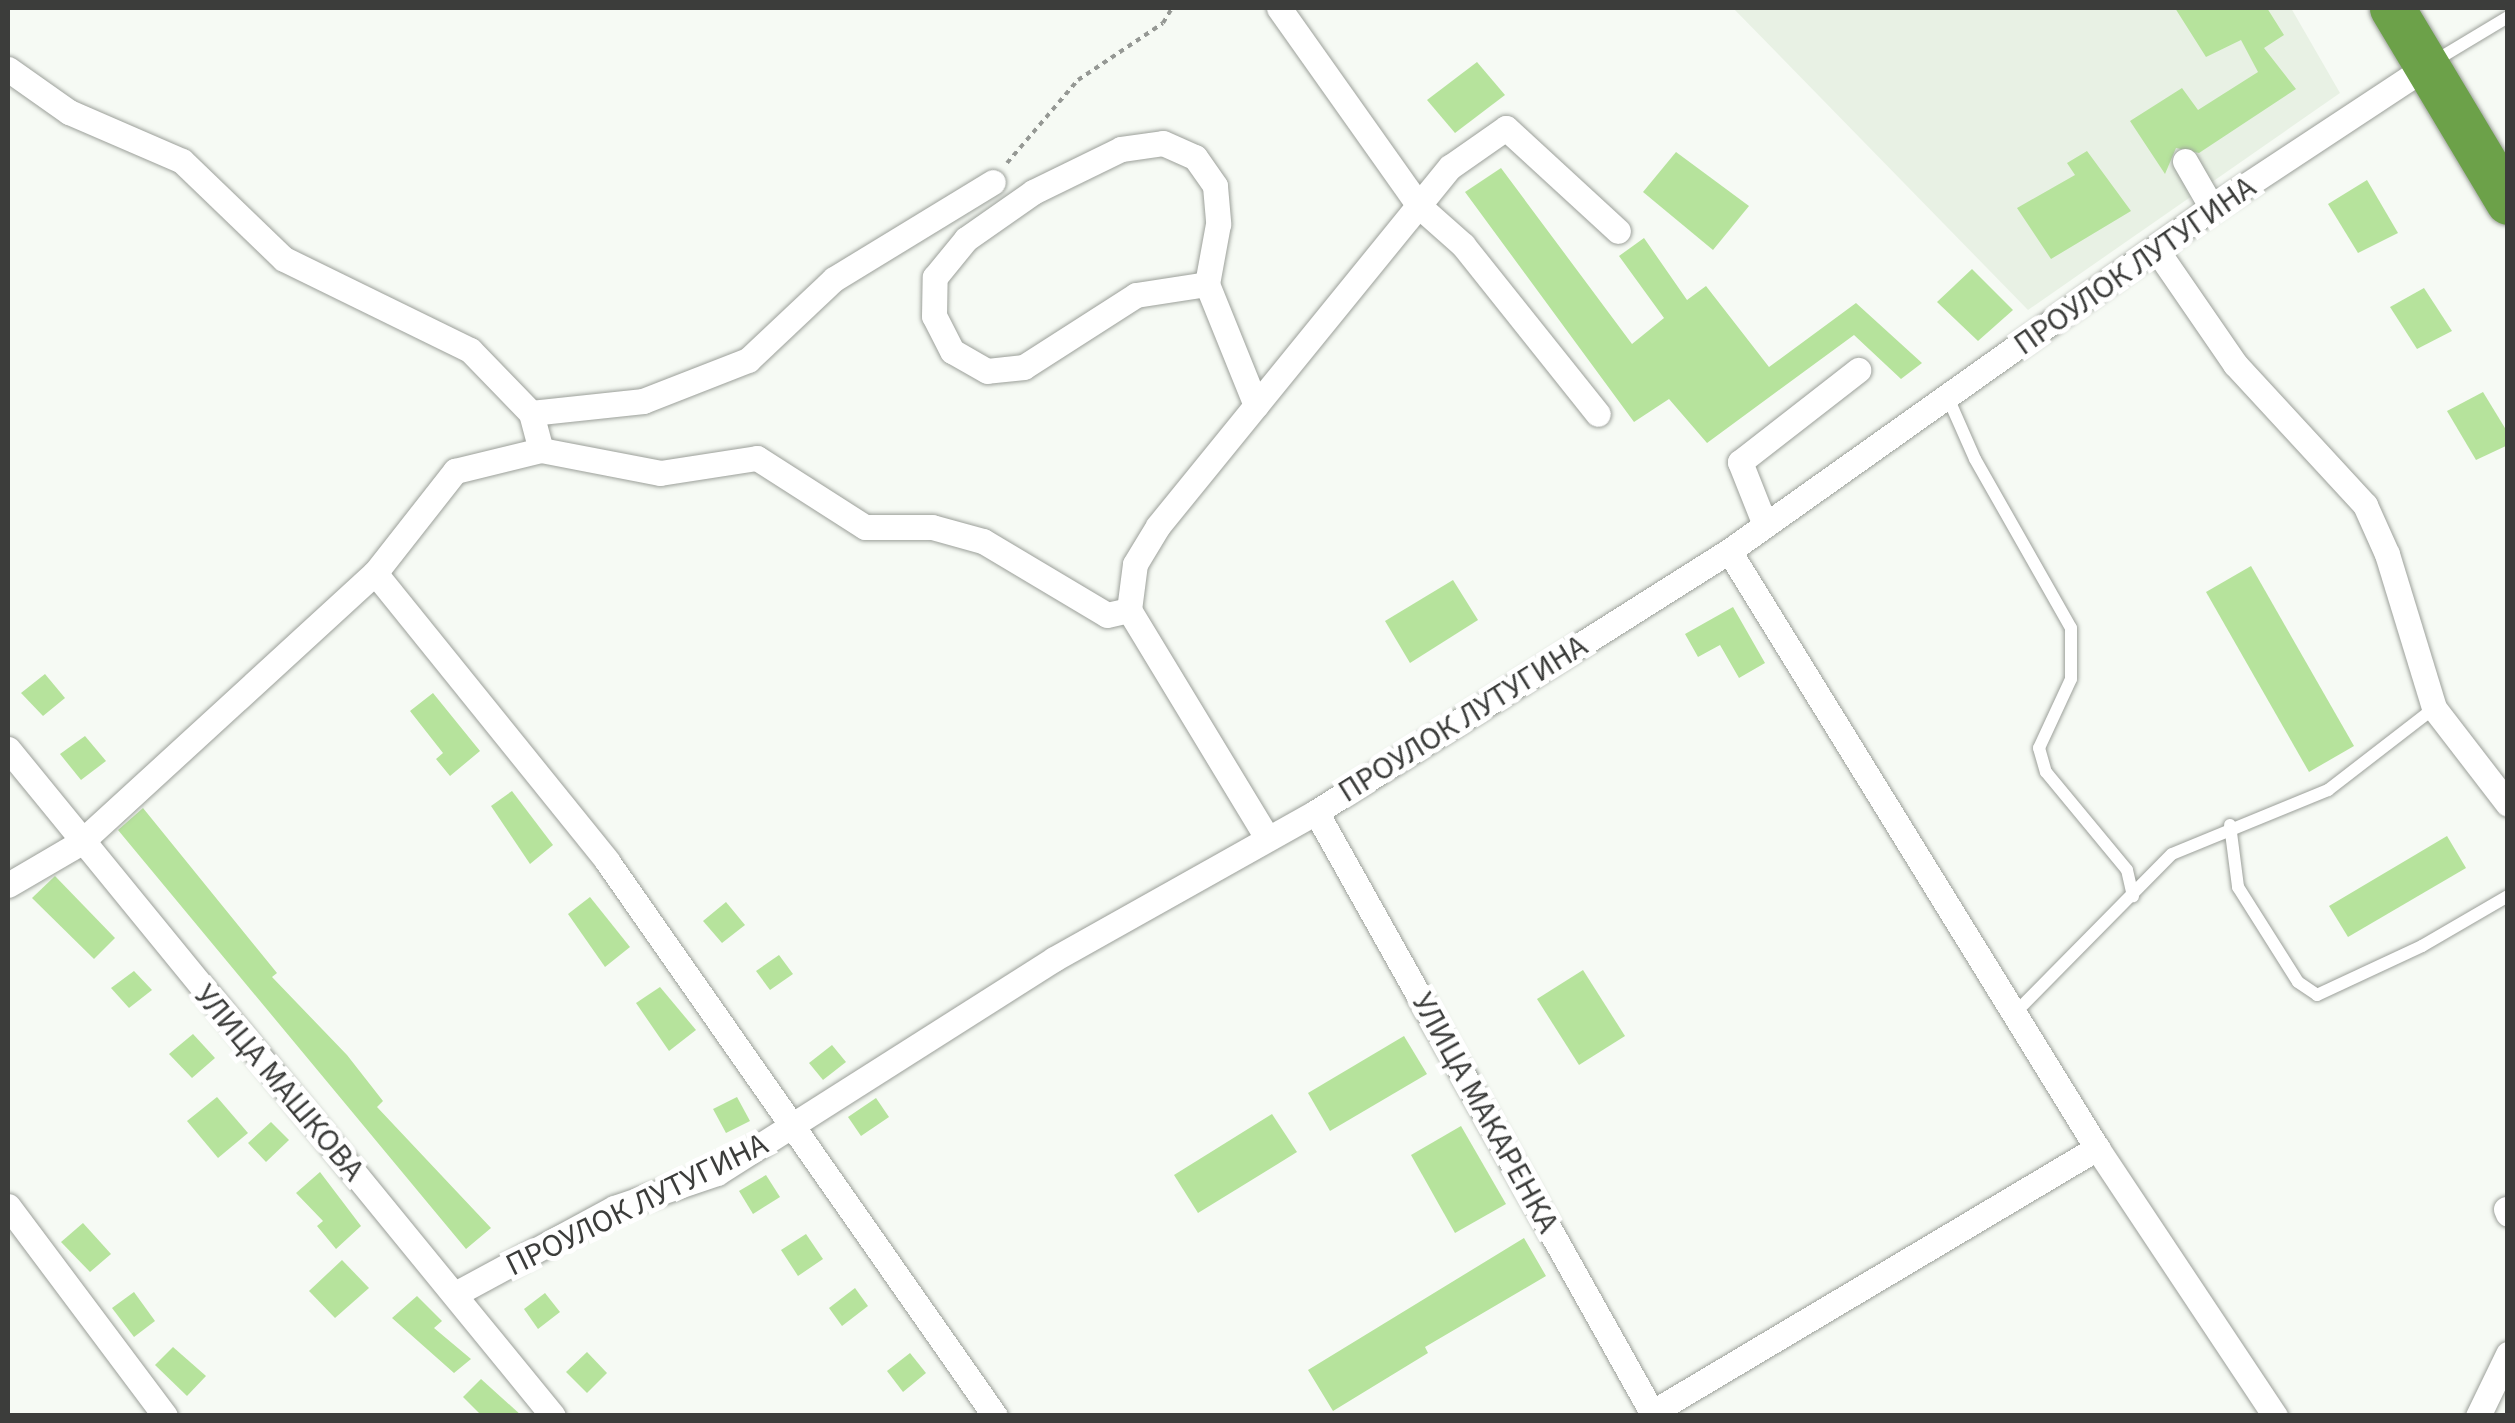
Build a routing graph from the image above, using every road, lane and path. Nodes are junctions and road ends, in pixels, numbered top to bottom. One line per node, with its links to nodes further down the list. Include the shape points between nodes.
1 (1172, 8): 8 (path, via 1163,24 1078,80)
2 (1279, 8): 10 (street)
3 (2392, 8): 5 (highway)
4 (2508, 17): 5 (lane)
5 (2426, 66): 9 (highway); 11 (street, ПРОУЛОК ЛУТУГИНА)
6 (8, 69): 18 (street, via 69,112 182,161 284,259 470,350)
7 (2185, 162): 11 (street)
8 (993, 182): 18 (street, via 834,279 748,360 643,402)
9 (2508, 202)
10 (1419, 206): 12 (street, via 1450,167 1506,128); 17 (street); 19 (street, via 1463,245)
11 (2212, 208): 13 (street, ПРОУЛОК ЛУТУГИНА)
12 (1618, 231)
13 (2156, 248): 16 (street, ПРОУЛОК ЛУТУГИНА); 25 (street, via 2235,364 2364,504 2387,554)
14 (1207, 284): 14 (street, via 1136,295 1024,367 988,370 952,351 934,316 935,277 966,239 1033,192 1121,150 1163,143 1195,157 1216,186 1218,224); 17 (street)
15 (1858, 370): 21 (street, via 1740,462)
16 (1948, 400): 21 (street, ПРОУЛОК ЛУТУГИНА); 33 (lane, via 1974,459 2072,628 2070,679 2038,748 2046,772 2127,870)
17 (1256, 406): 24 (street, via 1158,526 1135,564)
18 (531, 413): 20 (street)
19 (1598, 414)
20 (541, 450): 23 (street, via 455,471); 24 (street, via 660,473 757,458 864,527 932,527 984,541 1106,615)
21 (1765, 524): 22 (street, ПРОУЛОК ЛУТУГИНА)
22 (1728, 551): 28 (street, ПРОУЛОК ЛУТУГИНА); 35 (street)
23 (374, 573): 31 (street); 36 (street, via 608,861)
24 (1129, 610): 30 (street)
25 (2434, 708): 27 (street); 29 (lane, via 2328,790)
26 (8, 750): 31 (street, УЛИЦА МАШКОВА)
27 (2508, 804)
28 (1316, 812): 30 (street, ПРОУЛОК ЛУТУГИНА); 41 (street, УЛИЦА МАКАРЕНКА)
29 (2230, 826): 33 (lane, via 2172,854); 34 (lane, via 2238,887 2298,982 2317,995)
30 (1266, 836): 36 (street, ПРОУЛОК ЛУТУГИНА, via 1054,960)
31 (80, 843): 32 (street); 39 (street, УЛИЦА МАШКОВА)
32 (8, 885)
33 (2133, 896): 35 (lane)
34 (2508, 896)
35 (2015, 1013): 37 (street)
36 (794, 1128): 39 (street, ПРОУЛОК ЛУТУГИНА, via 718,1173 614,1208); 44 (street)
37 (2096, 1148): 41 (street); 45 (street)
38 (8, 1206): 42 (street)
39 (455, 1294): 43 (street, УЛИЦА МАШКОВА)
40 (2508, 1354): 46 (street)
41 (1652, 1415)
42 (165, 1416)
43 (553, 1416)
44 (995, 1416)
45 (2274, 1416)
46 (2478, 1416)

